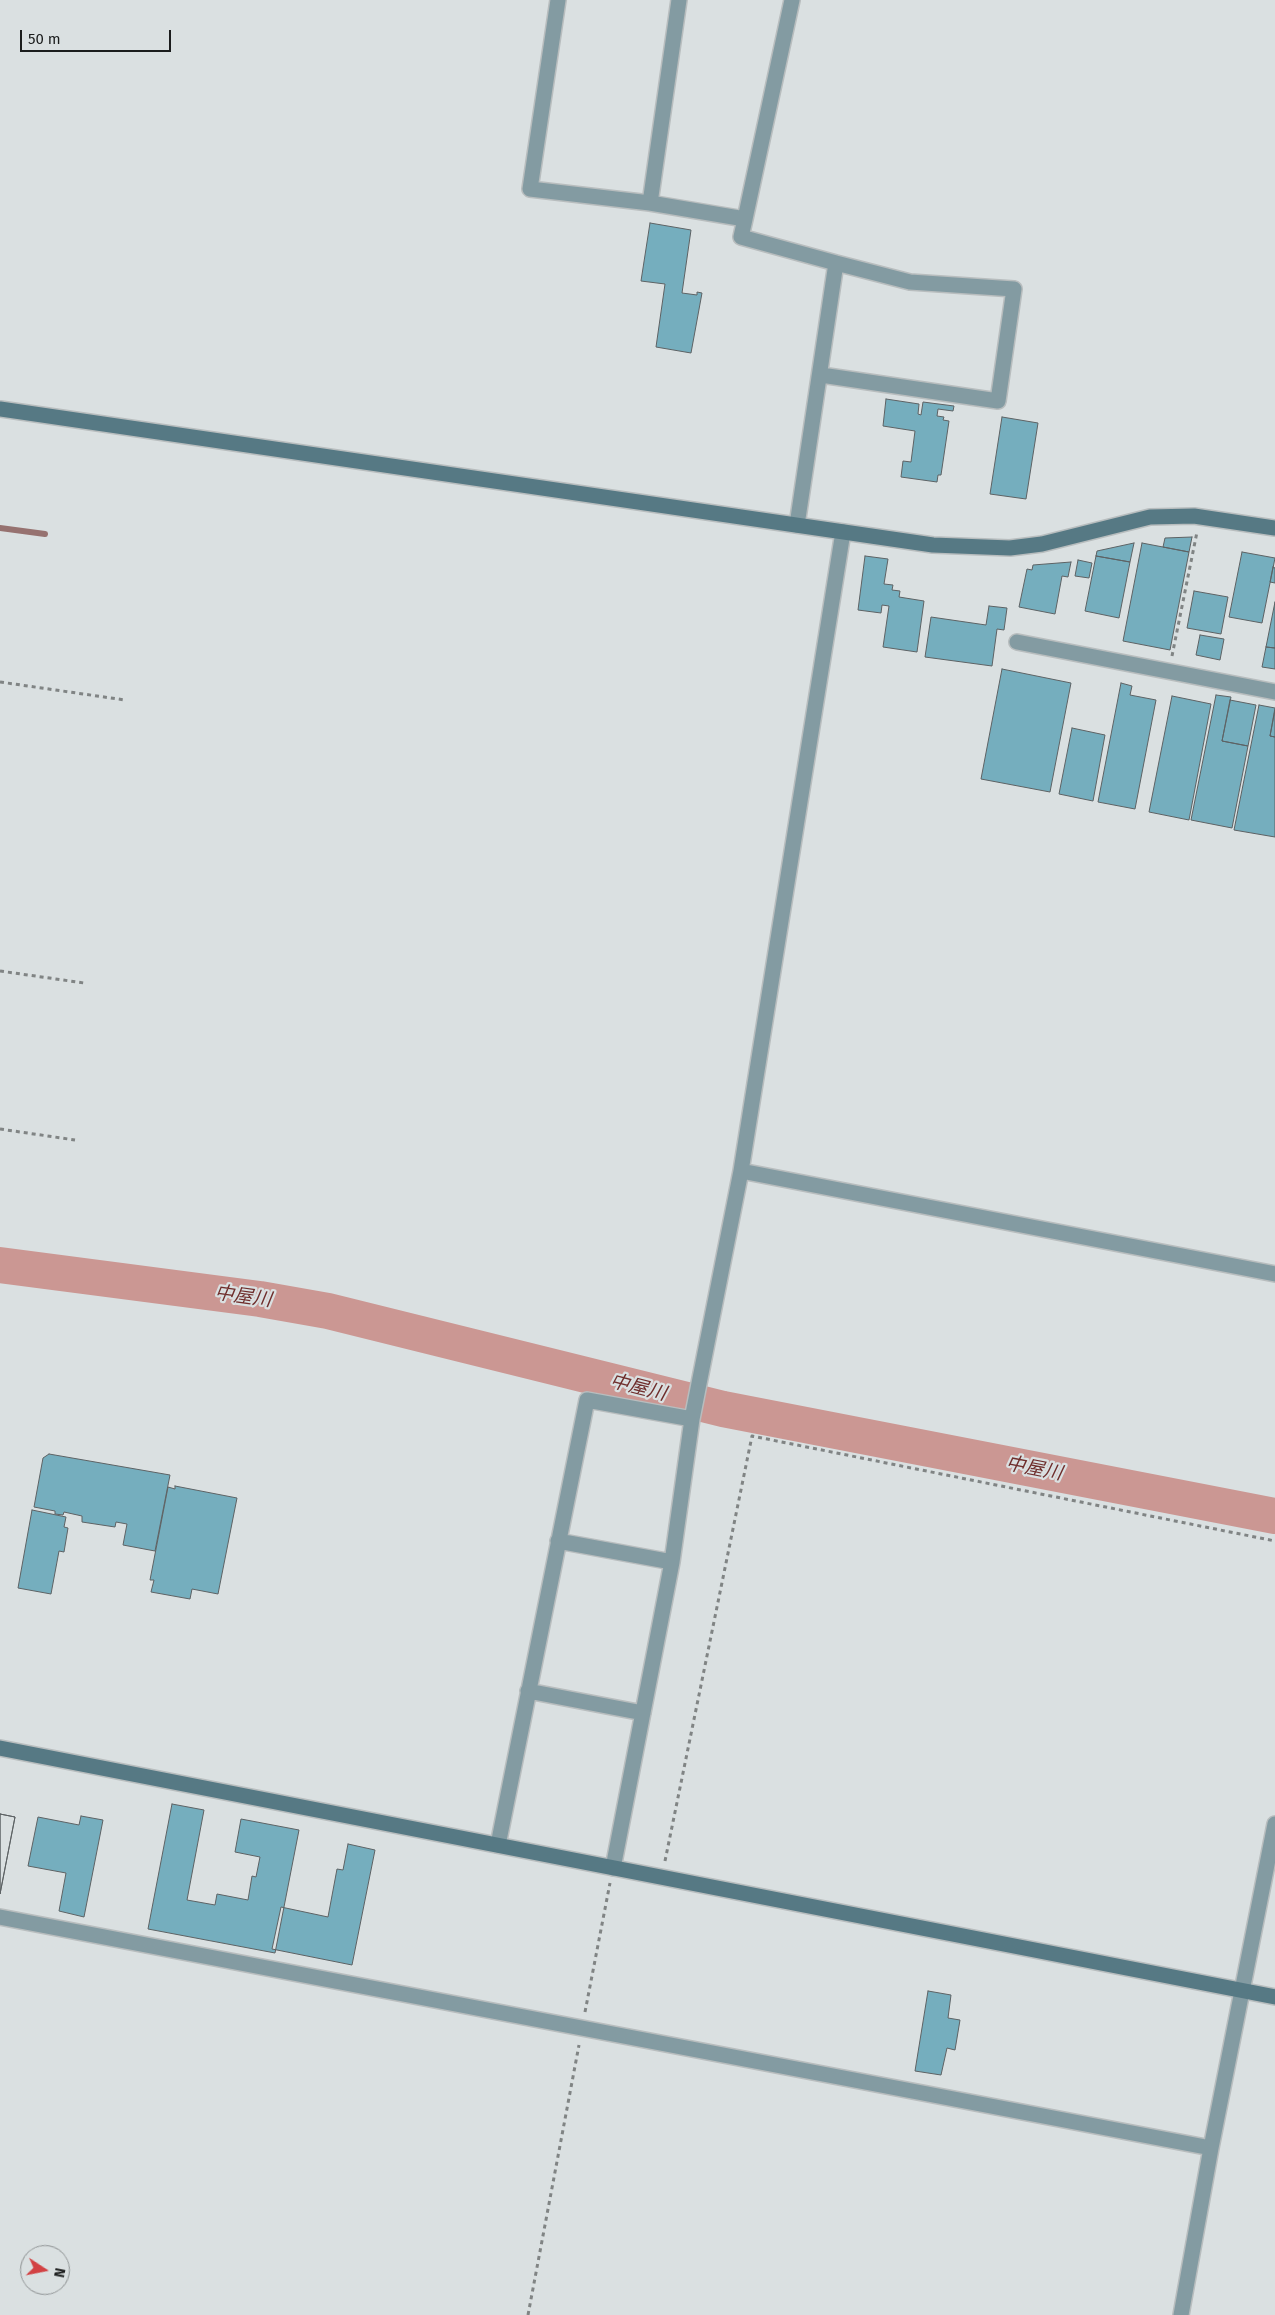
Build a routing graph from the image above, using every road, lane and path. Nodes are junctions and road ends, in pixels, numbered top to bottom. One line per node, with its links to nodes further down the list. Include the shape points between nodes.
1 (558, 0): 4 (street, via 530,189)
2 (679, 0): 4 (street)
3 (792, 0): 5 (street)
4 (650, 203): 5 (street)
5 (745, 219): 6 (street, via 741,237)
6 (836, 263): 7 (street); 7 (street, via 910,282 1014,289 998,401)
7 (821, 375): 10 (street)
8 (0, 409): 10 (street)
9 (1200, 517): 11 (street); 12 (street, via 1150,517 1042,544 1010,548 933,545); 14 (path)
10 (797, 525): 12 (street)
11 (1275, 528)
12 (843, 532): 22 (street)
13 (1017, 642): 14 (street)
14 (1168, 672): 16 (street)
15 (0, 682): 17 (path)
16 (1275, 692)
17 (125, 700)
18 (0, 971): 19 (path)
19 (84, 983)
20 (0, 1129): 21 (path)
21 (75, 1140)
22 (741, 1171): 23 (street); 24 (street)
23 (1275, 1274)
24 (693, 1415): 25 (street, via 587,1400); 27 (street)
25 (558, 1541): 27 (street); 28 (street)
26 (1275, 1541): 34 (path, via 752,1436)
27 (672, 1562): 29 (street)
28 (528, 1691): 29 (street); 32 (street)
29 (643, 1713): 33 (street)
30 (0, 1748): 32 (street)
31 (1275, 1824): 36 (street)
32 (498, 1846): 33 (street)
33 (612, 1868): 34 (street); 38 (path)
34 (662, 1877): 36 (street)
35 (0, 1917): 38 (street)
36 (1242, 1990): 37 (street); 39 (street)
37 (1275, 1997)
38 (582, 2027): 39 (street); 40 (path)
39 (1211, 2148): 41 (street)
40 (528, 2315)
41 (1181, 2315)

